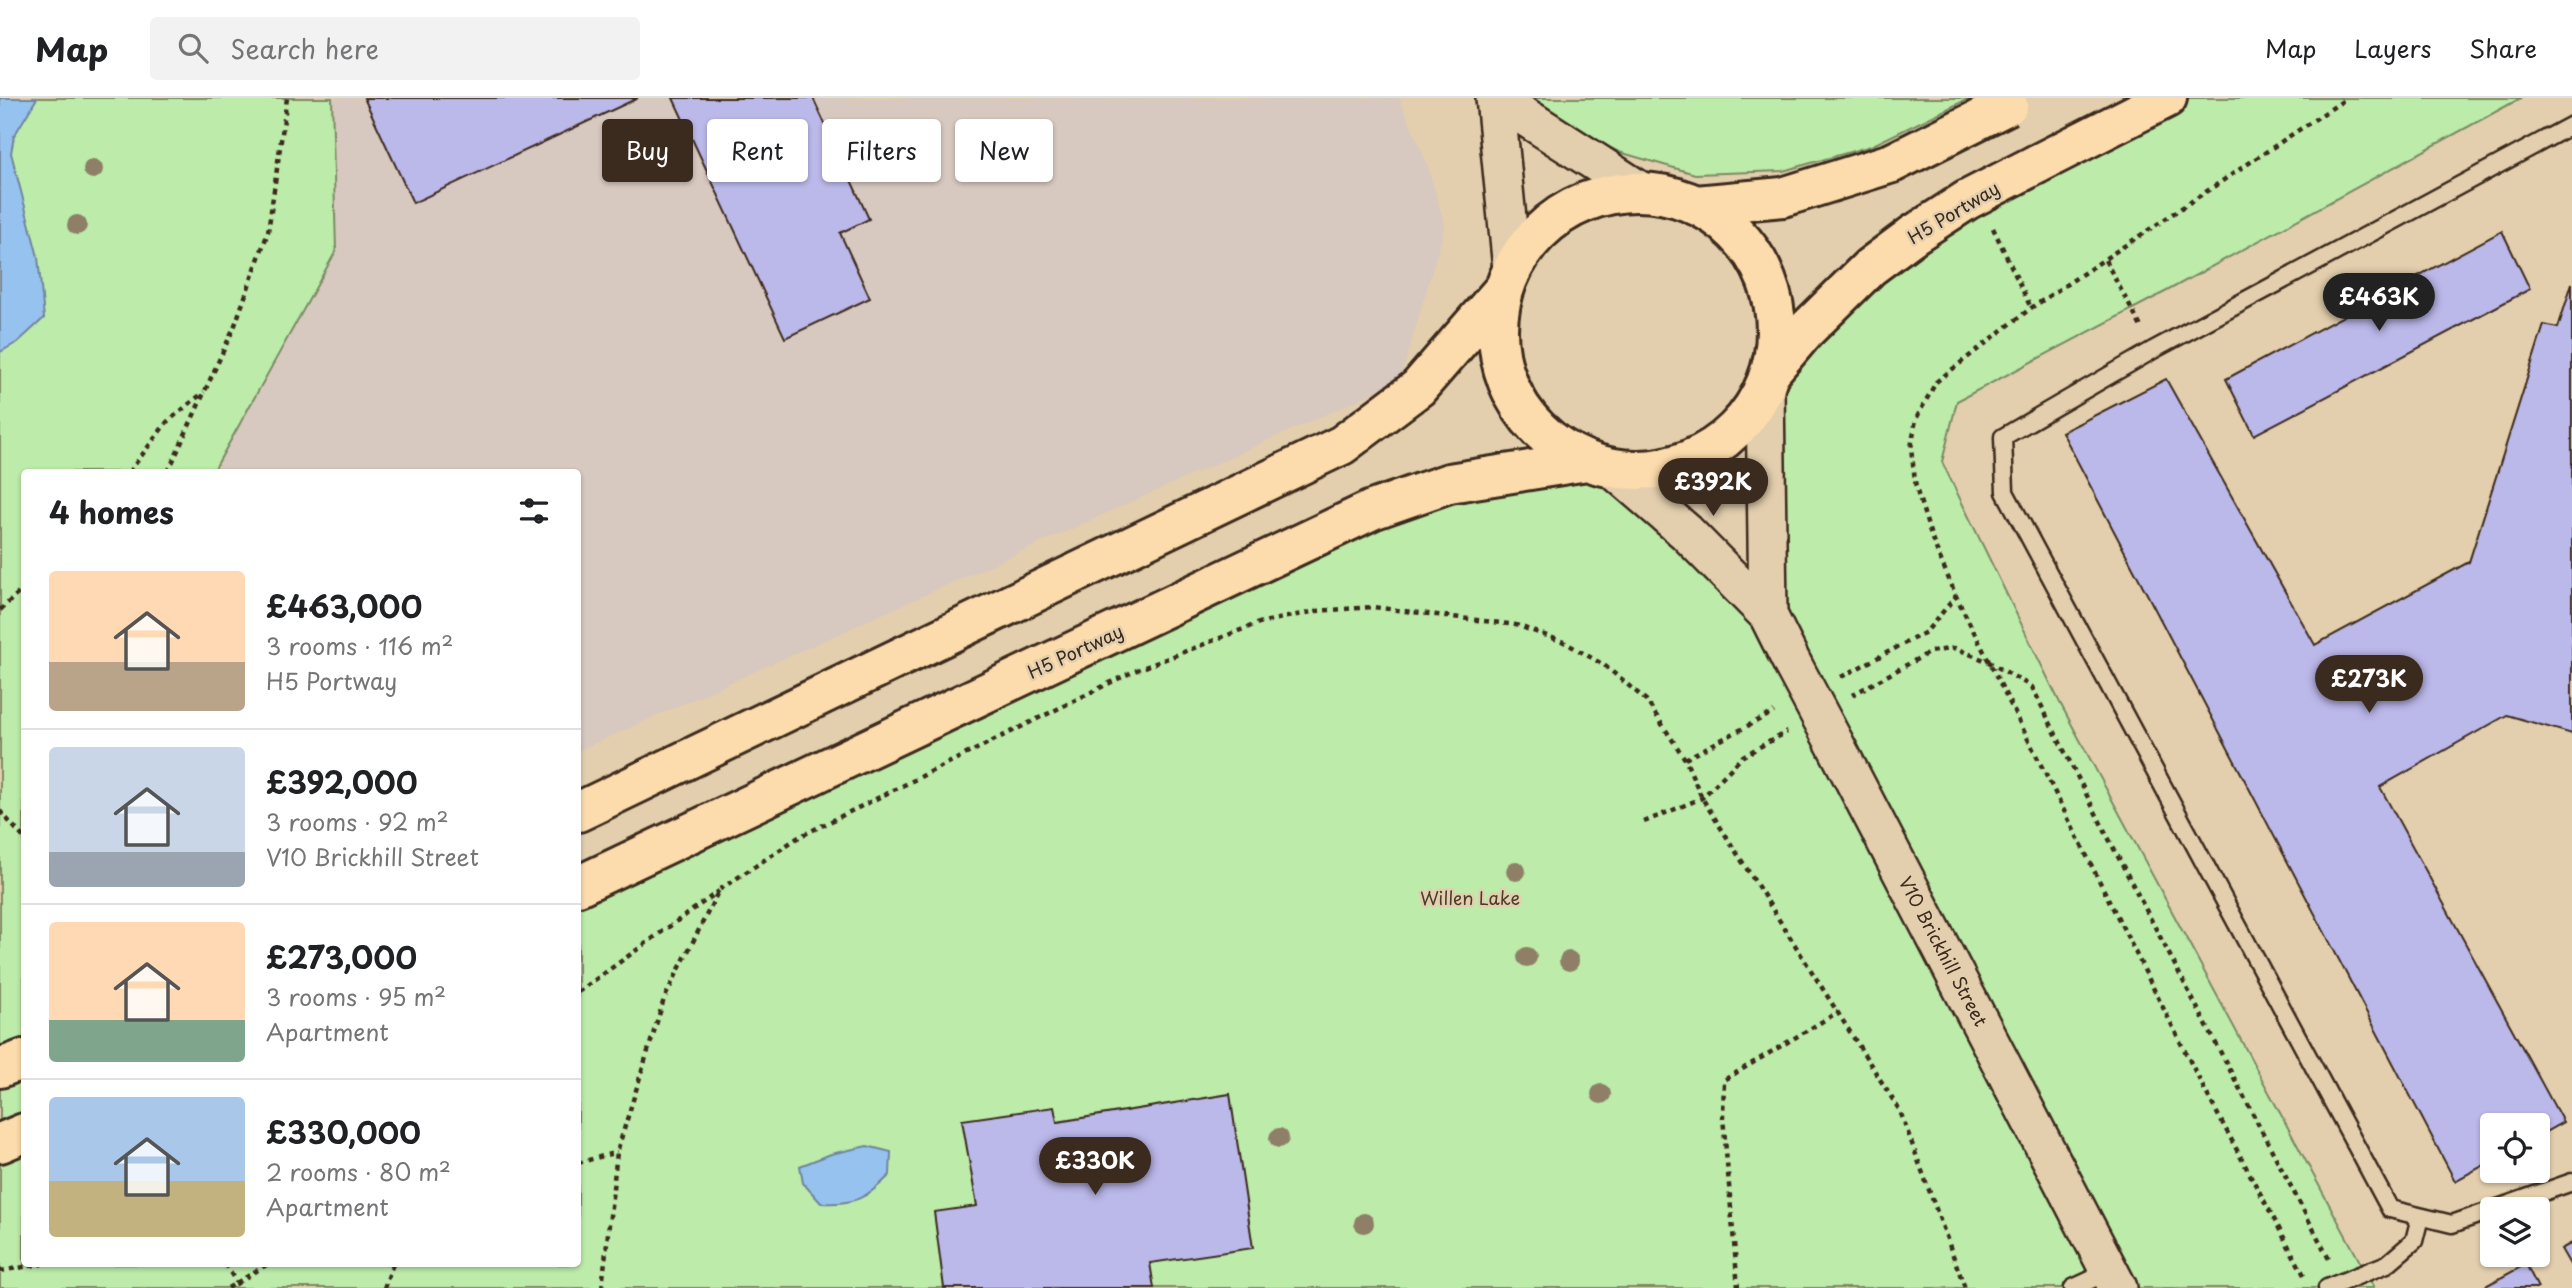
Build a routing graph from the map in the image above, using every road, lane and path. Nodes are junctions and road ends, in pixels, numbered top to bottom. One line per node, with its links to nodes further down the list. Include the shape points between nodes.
1 (288, 98): 13 (path, via 268,232)
2 (1495, 98): 7 (street); 10 (street)
3 (2167, 98): 12 (main road, H5 Portway, bridge, via 1968,200 1913,235 1870,267 1805,331)
4 (2347, 98): 9 (path)
5 (2014, 101): 8 (main road, bridge, via 1892,163 1783,197)
6 (2572, 125): 11 (lane)
7 (1642, 191): 8 (main road); 10 (main road, via 1602,196 1565,211 1534,237)
8 (1696, 205): 12 (main road, via 1729,226 1755,256 1772,292 1777,331)
9 (2105, 260): 11 (path); 20 (path, via 2031,308 1936,382 1916,419 1911,448 1916,488 1932,539)
10 (1508, 280): 14 (main road, via 1497,332 1504,373 1522,411 1551,441); 25 (main road, via 1418,387 1342,445)
11 (2153, 350): 41 (lane, via 2003,437 2005,492 2390,1209)
12 (1768, 379): 14 (main road, H5 Portway, via 1739,427 1702,455 1658,469); 19 (street, V10 Brickhill Street)
13 (208, 389): 15 (path, via 167,422); 16 (path)
14 (1600, 465): 19 (street, V10 Brickhill Street, via 1686,532); 28 (main road, H5 Portway, via 1449,483 1372,510)
15 (131, 469)
16 (169, 469)
17 (21, 591): 18 (path)
18 (0, 610)
19 (1768, 615): 48 (street, V10 Brickhill Street, bridge)
20 (1989, 662): 21 (path, via 1955,648 1930,652); 47 (path, via 2202,1085); 49 (path, via 2032,687)
21 (1848, 697)
22 (1790, 730): 23 (path, via 1743,756)
23 (1702, 798): 26 (path); 29 (path, via 1685,759 1646,700 1604,665 1564,642 1516,625 1373,607 1316,611 1259,623 1132,672 799,837); 31 (path)
24 (0, 811): 27 (path)
25 (581, 811)
26 (1644, 822)
27 (21, 835)
28 (581, 885)
29 (719, 890): 30 (path); 36 (path, via 664,999)
30 (581, 990)
31 (1838, 1012): 54 (path, via 1724,1080); 55 (path, via 1900,1111)
32 (21, 1060): 33 (main road)
33 (0, 1068)
34 (21, 1134): 35 (main road)
35 (0, 1143)
36 (617, 1152): 37 (path); 53 (path)
37 (581, 1162)
38 (2572, 1182): 39 (lane)
39 (2530, 1197)
40 (2480, 1214): 41 (lane, via 2452,1224)
41 (2420, 1217): 49 (lane, via 2414,1241 2387,1264)
42 (24, 1267): 46 (path)
43 (227, 1267): 50 (path)
44 (264, 1267): 50 (path)
45 (392, 1267): 52 (path)
46 (0, 1271)
47 (2305, 1276)
48 (2114, 1279): 56 (lane)
49 (2334, 1285)
50 (239, 1286): 51 (path)
51 (228, 1288)
52 (384, 1288)
53 (602, 1288)
54 (1738, 1288)
55 (1965, 1288)
56 (2073, 1288)

